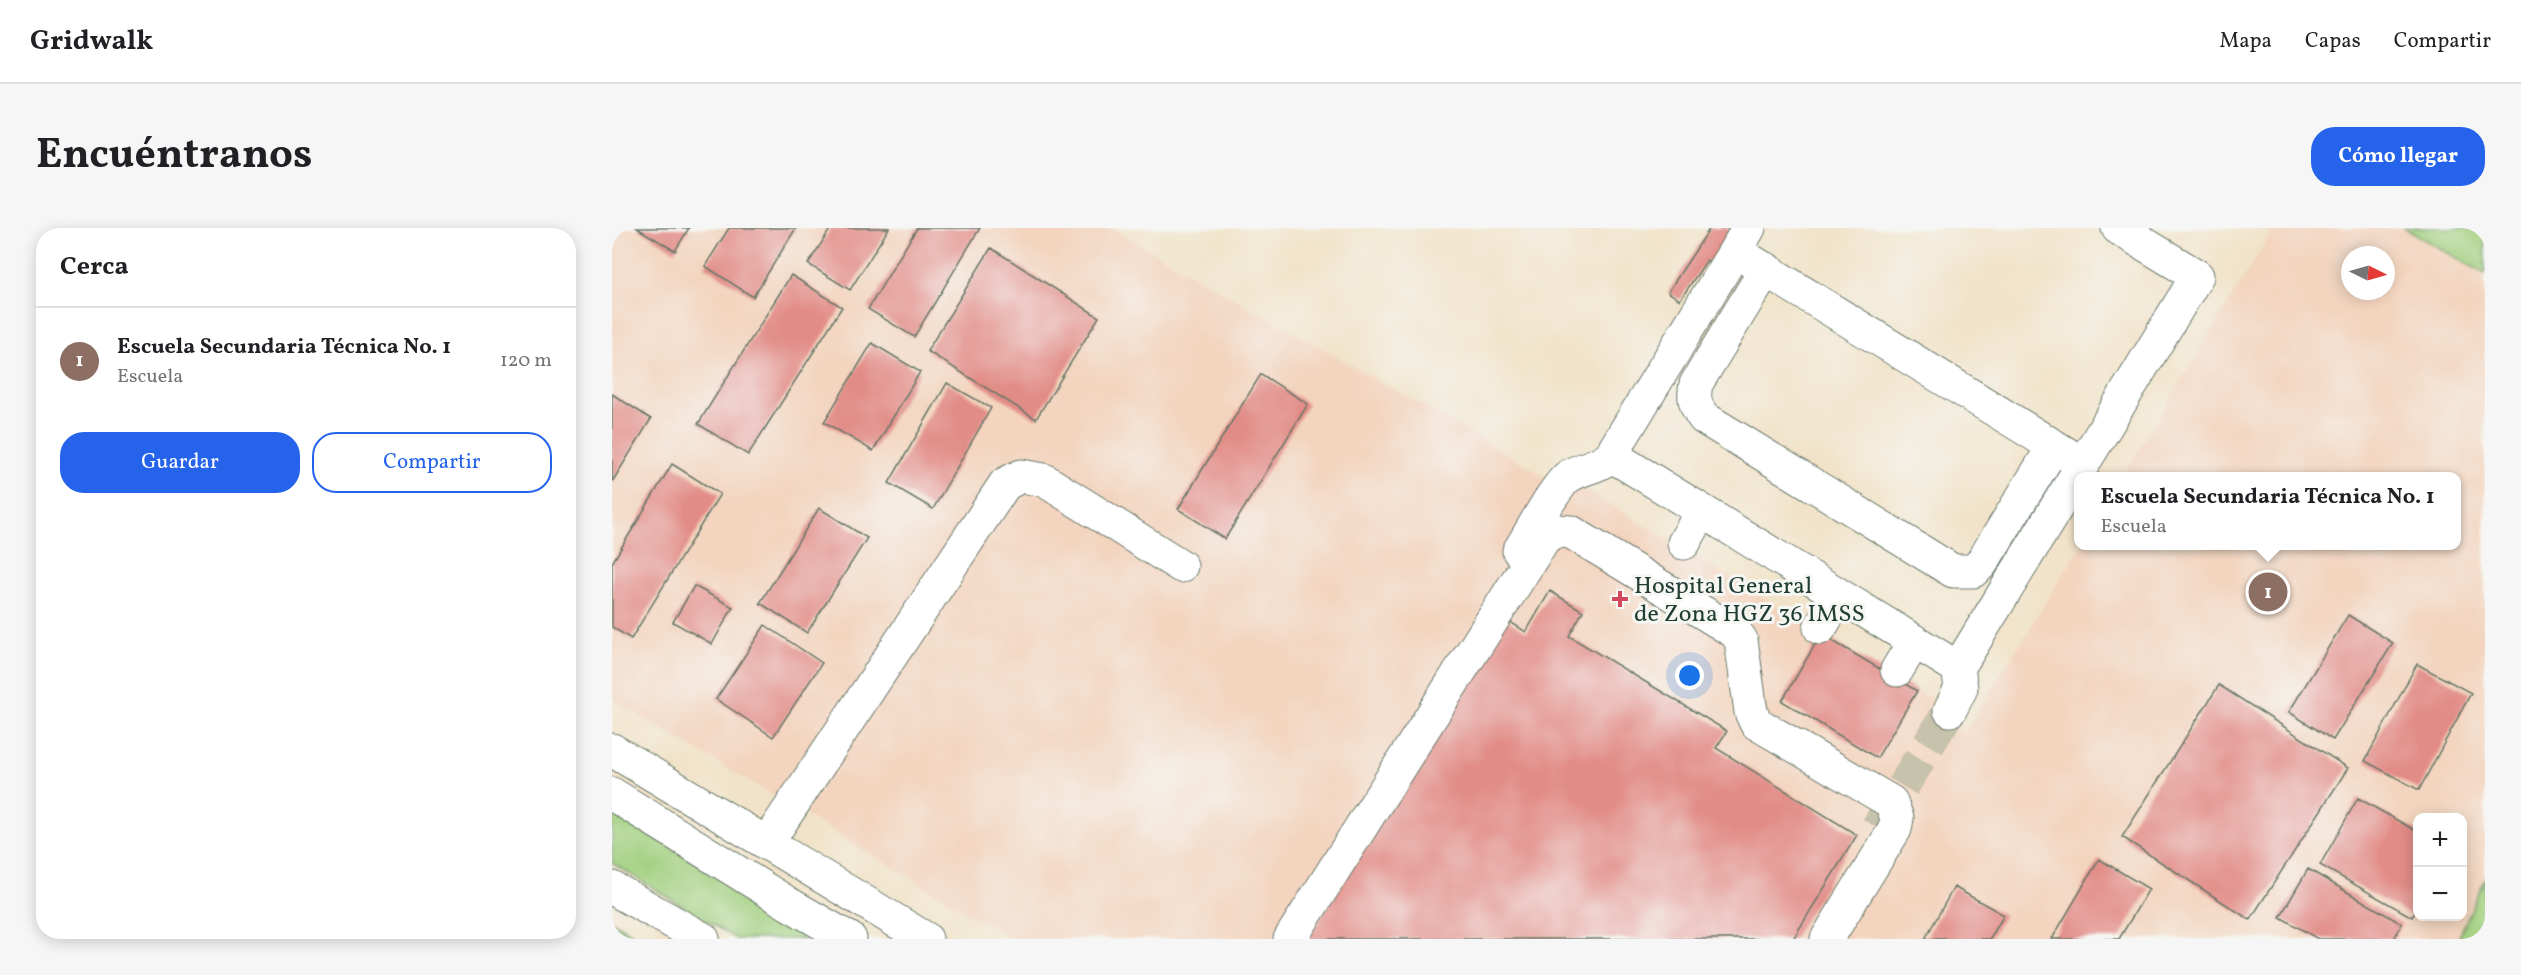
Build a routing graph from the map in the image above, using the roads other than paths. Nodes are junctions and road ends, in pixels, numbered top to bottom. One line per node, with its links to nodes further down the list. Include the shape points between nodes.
1 (2132, 231): 6 (main road, via 2197,276)
2 (1742, 239): 3 (main road); 5 (main road)
3 (1766, 269): 4 (main road); 4 (main road, via 1696,384 1696,408 1704,418 1953,571 1973,571 1980,564)
4 (2054, 446): 6 (main road)
5 (1611, 455): 9 (main road); 26 (main road, via 1563,482)
6 (2083, 464): 7 (main road)
7 (2078, 472)
8 (2074, 479): 15 (main road)
9 (1702, 511): 10 (main road); 12 (main road)
10 (1684, 543)
11 (1181, 566): 20 (main road, via 1044,480 1021,476 1005,484)
12 (1839, 596): 13 (main road); 14 (main road)
13 (1820, 628)
14 (1914, 642): 15 (main road); 16 (main road)
15 (1958, 668): 17 (main road, via 1961,688)
16 (1897, 670)
17 (1950, 710)
18 (612, 750): 20 (main road)
19 (612, 794): 24 (main road)
20 (767, 843): 25 (main road)
21 (612, 888): 23 (main road)
22 (1839, 888): 28 (main road)
23 (703, 939)
24 (850, 939)
25 (926, 939)
26 (1275, 939)
27 (1290, 939): 29 (main road, via 1545,537 1557,531 1571,532 1735,632 1742,640 1751,712 1756,723 1892,802 1897,818 1895,829)
28 (1809, 939)
29 (1827, 939)

